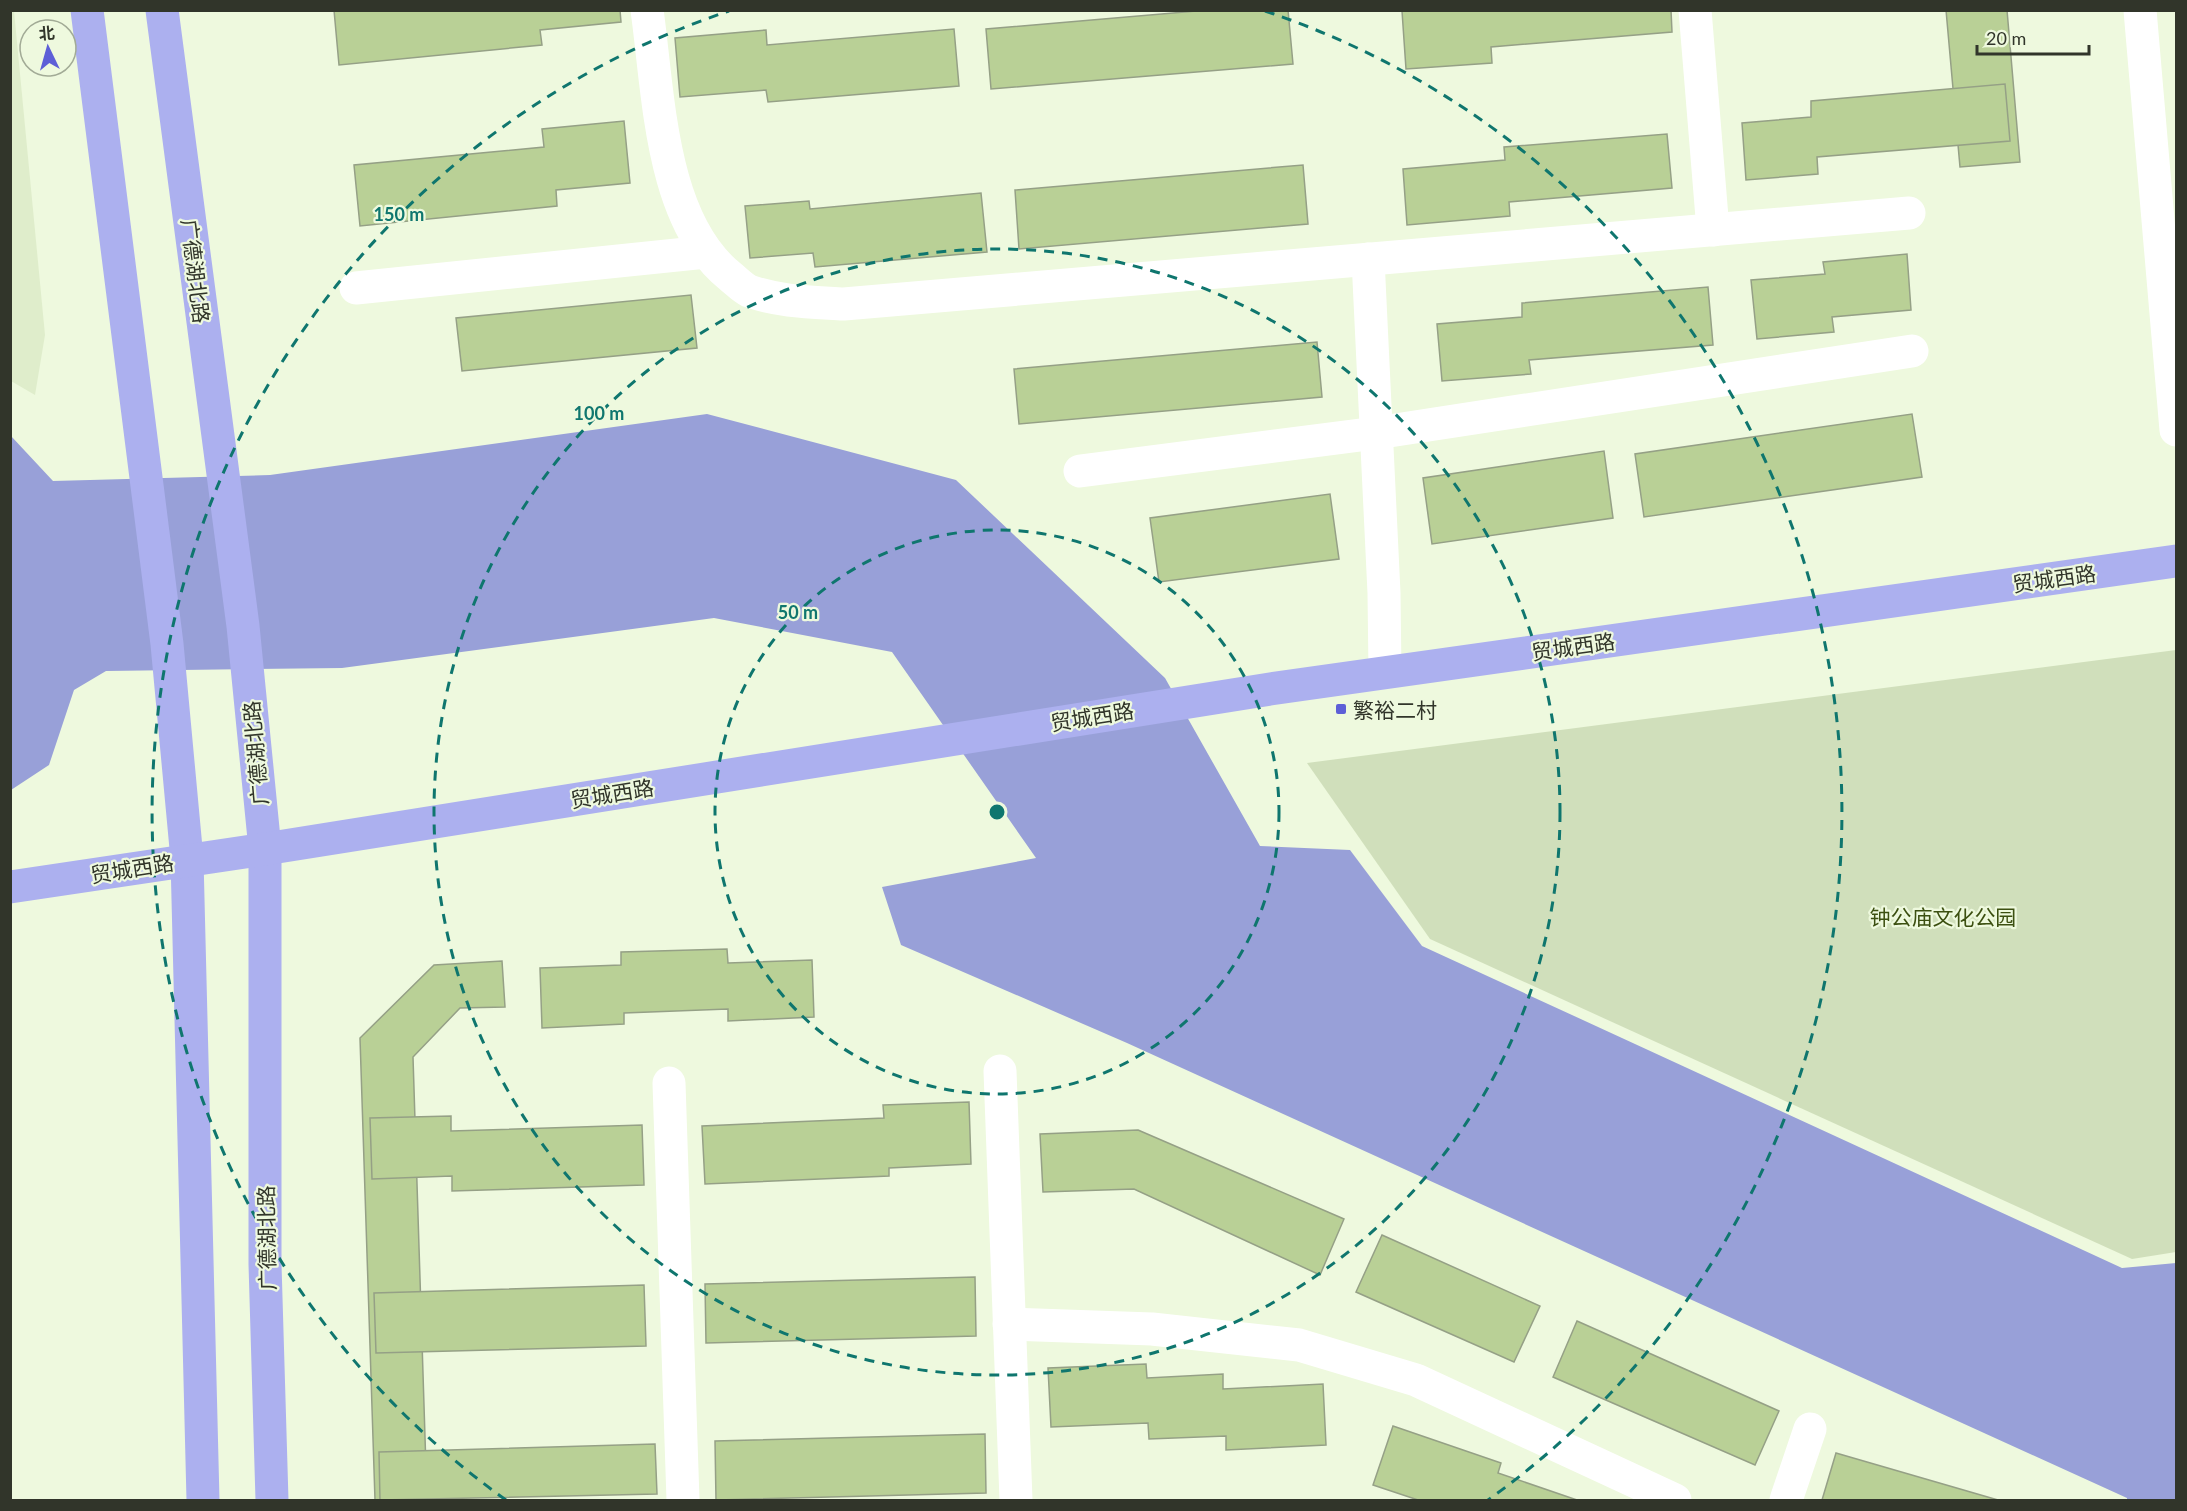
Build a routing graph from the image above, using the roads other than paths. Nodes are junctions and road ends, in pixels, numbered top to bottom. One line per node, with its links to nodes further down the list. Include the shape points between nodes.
1 (87, 10): 18 (main road, via 167,644)
2 (162, 10): 17 (main road, 广德湖北路, via 243,626)
3 (647, 10): 8 (street, via 666,148 687,222)
4 (1695, 10): 7 (street)
5 (2139, 10): 12 (street)
6 (1909, 213): 7 (street)
7 (1713, 230): 9 (street)
8 (706, 252): 9 (street, via 747,290 792,302 844,304); 10 (street)
9 (1368, 259): 13 (street)
10 (356, 288)
11 (1912, 351): 13 (street)
12 (2176, 430)
13 (1376, 433): 14 (street); 16 (street)
14 (1080, 471)
15 (2176, 561): 16 (main road, 贸城西路)
16 (1385, 672): 17 (main road, 贸城西路)
17 (265, 849): 18 (main road, 贸城西路); 25 (main road, 广德湖北路, via 265,1264)
18 (187, 859): 19 (main road, 贸城西路); 24 (main road)
19 (10, 887)
20 (1000, 1071): 22 (street)
21 (669, 1083): 26 (street)
22 (1009, 1324): 27 (street); 28 (street, via 1152,1329 1299,1346 1416,1380)
23 (1810, 1429): 29 (street)
24 (203, 1500)
25 (272, 1500)
26 (682, 1500)
27 (1016, 1500)
28 (1675, 1500)
29 (1786, 1500)

